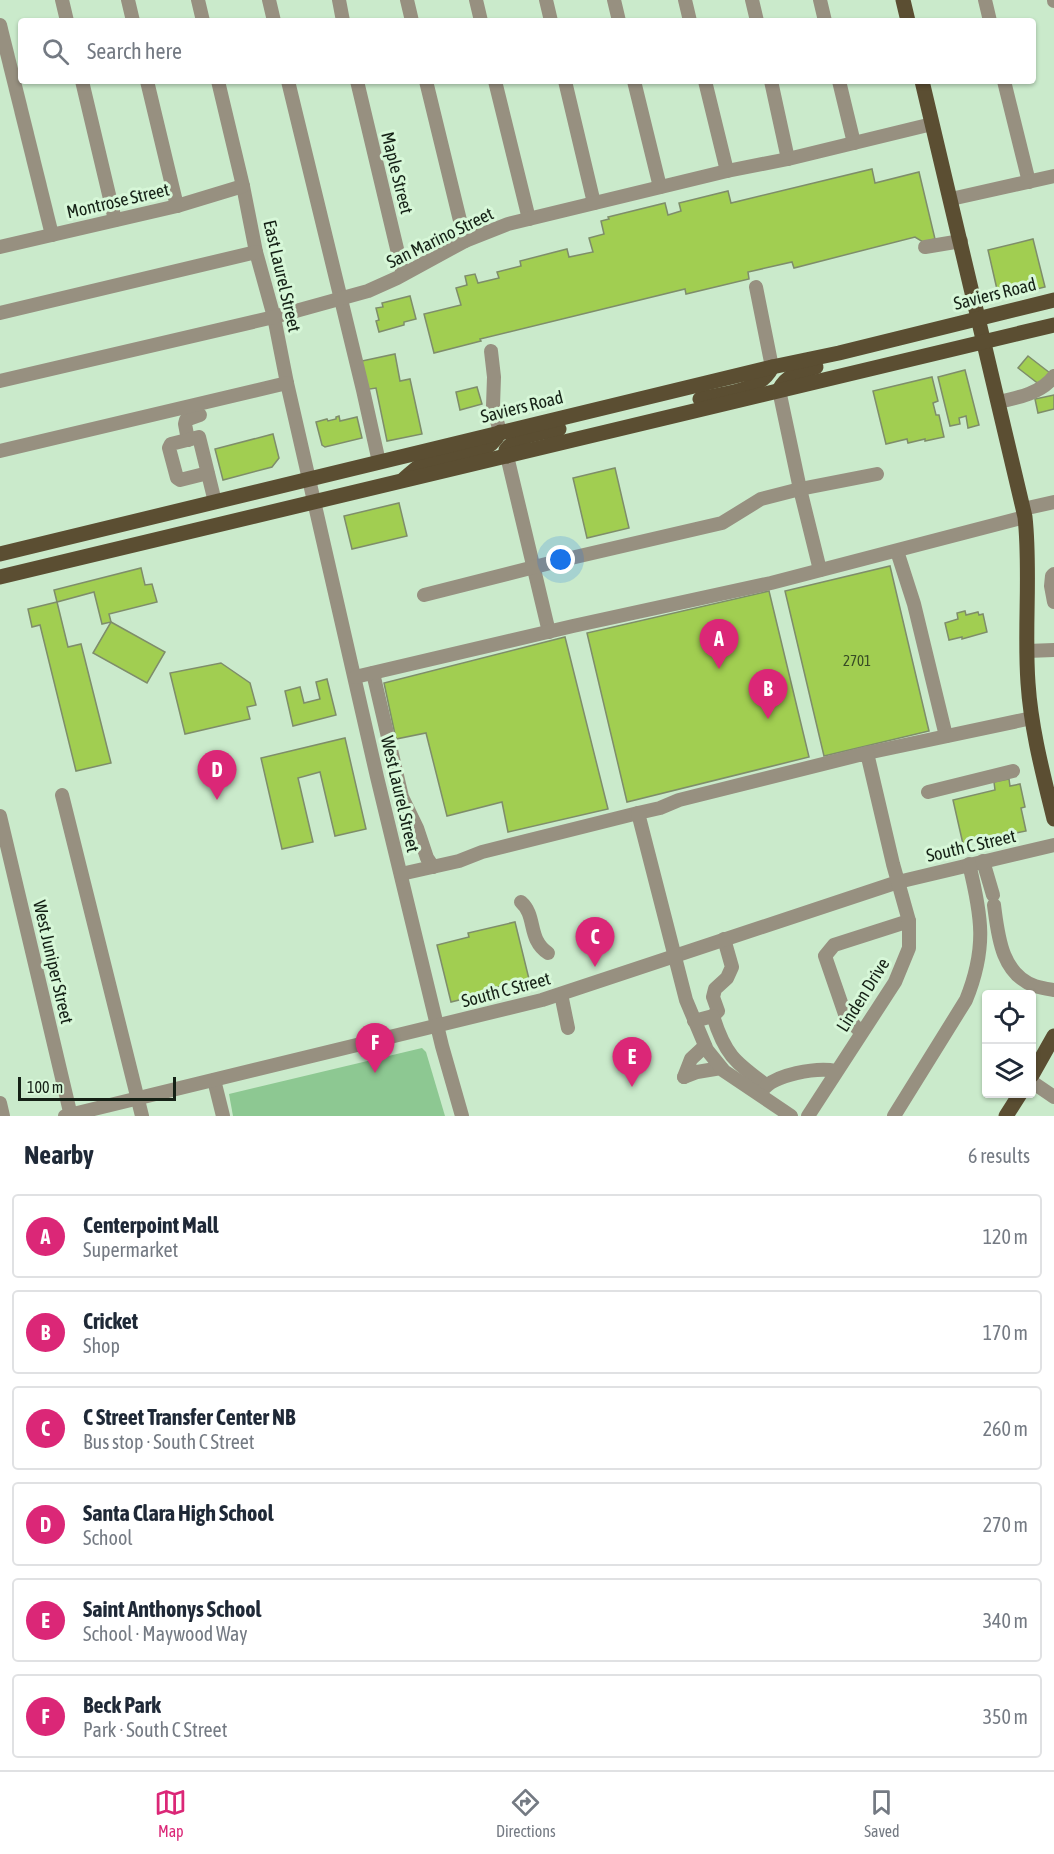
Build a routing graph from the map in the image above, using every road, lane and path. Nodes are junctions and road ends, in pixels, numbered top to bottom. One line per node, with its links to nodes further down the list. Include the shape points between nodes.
1 (62, 0): 15 (street)
2 (128, 0): 16 (street)
3 (198, 0): 17 (street)
4 (269, 0): 18 (street)
5 (339, 0): 19 (street)
6 (407, 0): 20 (street)
7 (476, 0): 21 (street)
8 (546, 0): 22 (street)
9 (614, 0): 23 (street)
10 (684, 0): 24 (street)
11 (752, 0): 25 (street)
12 (820, 0): 26 (street)
13 (903, 0): 27 (main road)
14 (985, 0): 28 (street)
15 (66, 18)
16 (132, 18)
17 (202, 18)
18 (273, 18)
19 (342, 18)
20 (411, 18)
21 (480, 18)
22 (549, 18)
23 (618, 18)
24 (689, 18)
25 (756, 18)
26 (824, 18)
27 (907, 18)
28 (989, 18)
29 (0, 25): 57 (street)
30 (83, 84): 56 (street)
31 (148, 84): 54 (street)
32 (219, 84): 50 (street, East Laurel Street)
33 (289, 84): 65 (street)
34 (358, 84): 63 (street, Maple Street)
35 (427, 84): 58 (street)
36 (496, 84): 55 (street)
37 (566, 84): 53 (street)
38 (635, 84): 51 (street)
39 (706, 84): 47 (street)
40 (772, 84): 46 (street)
41 (840, 84): 45 (street)
42 (923, 84): 44 (main road)
43 (1005, 84): 49 (street)
44 (932, 124): 45 (street, San Marino Street); 52 (main road)
45 (854, 143): 46 (street, San Marino Street)
46 (788, 159): 47 (street, San Marino Street)
47 (727, 171): 51 (street, San Marino Street)
48 (1054, 176): 49 (street)
49 (1029, 182): 52 (street)
50 (243, 186): 54 (street, Montrose Street); 62 (street, East Laurel Street)
51 (660, 187): 53 (street, San Marino Street)
52 (951, 199): 59 (main road)
53 (594, 203): 55 (street, San Marino Street)
54 (177, 206): 56 (street, Montrose Street)
55 (529, 219): 58 (street, San Marino Street)
56 (115, 220): 57 (street, Montrose Street)
57 (52, 235): 60 (street, Montrose Street)
58 (465, 241): 63 (street, San Marino Street)
59 (961, 241): 61 (street); 69 (main road)
60 (0, 247)
61 (925, 248)
62 (256, 252): 67 (street); 68 (street, East Laurel Street)
63 (403, 274): 65 (street, San Marino Street)
64 (756, 287): 74 (street)
65 (340, 299): 68 (street, San Marino Street); 87 (street)
66 (1054, 300): 69 (main road, Saviers Road)
67 (0, 313)
68 (274, 317): 76 (street, San Marino Street); 77 (street, East Laurel Street)
69 (979, 318): 71 (main road); 72 (main road, Saviers Road)
70 (1054, 325): 71 (main road)
71 (984, 342): 79 (main road); 80 (main road)
72 (860, 348): 74 (main road, Saviers Road); 79 (main road, via 839,362 800,371 785,380)
73 (490, 351): 83 (street)
74 (772, 367): 78 (main road, Saviers Road); 82 (main road, via 768,376 750,387 687,402)
75 (1054, 376): 80 (street, via 1041,388)
76 (0, 381)
77 (287, 383): 85 (street); 90 (street, East Laurel Street)
78 (683, 389): 83 (main road, Saviers Road); 86 (main road, via 664,404 518,440 510,444)
79 (779, 390): 82 (main road); 92 (street)
80 (998, 402): 96 (main road)
81 (200, 415): 84 (street, via 186,420)
82 (661, 419): 86 (main road)
83 (500, 432): 87 (main road, Saviers Road); 91 (main road, via 489,447 423,464)
84 (189, 440): 88 (street, via 199,437); 88 (street, via 169,448 177,478)
85 (0, 451)
86 (507, 456): 91 (main road); 99 (street)
87 (379, 462): 90 (main road, Saviers Road)
88 (208, 473): 94 (street)
89 (877, 474): 92 (street)
90 (310, 479): 93 (street, West Laurel Street); 94 (main road, Saviers Road)
91 (402, 481): 93 (main road)
92 (800, 489): 99 (street, via 761,499 722,523); 100 (street)
93 (315, 501): 102 (main road); 109 (street, West Laurel Street)
94 (214, 502): 98 (main road, Saviers Road)
95 (1054, 502): 96 (street)
96 (1024, 513): 97 (street); 107 (main road, via 1028,546)
97 (897, 550): 100 (street); 111 (street)
98 (0, 554)
99 (533, 567): 103 (street); 105 (street)
100 (820, 570): 105 (street)
101 (1053, 575): 104 (street)
102 (0, 577)
103 (424, 595)
104 (1054, 602)
105 (549, 632): 108 (street)
106 (1054, 650): 107 (street)
107 (1027, 651): 110 (main road)
108 (373, 673): 109 (street); 122 (street, via 402,796)
109 (355, 677): 123 (street, West Laurel Street)
110 (1032, 718): 111 (street); 118 (main road)
111 (946, 736): 112 (street)
112 (867, 753): 116 (street); 124 (street, Linden Drive)
113 (1012, 771): 114 (street)
114 (928, 792)
115 (62, 795): 146 (street)
116 (638, 813): 122 (street); 129 (street)
117 (0, 816): 120 (street, West Juniper Street)
118 (1054, 819)
119 (1054, 845): 121 (street, South C Street)
120 (5, 859): 149 (street, West Juniper Street)
121 (976, 862): 124 (street, South C Street); 130 (street, via 993,900 999,942 1007,962 1020,978); 156 (street, via 981,947 974,982)
122 (433, 867): 123 (street)
123 (400, 874): 134 (street, West Laurel Street)
124 (898, 882): 126 (street, Linden Drive); 127 (street, South C Street)
125 (521, 902): 128 (street, via 527,909 535,940)
126 (909, 921): 136 (street, Linden Drive, via 909,948 903,964); 136 (street, via 834,945 825,956 846,1017)
127 (724, 939): 129 (street, South C Street); 132 (street, via 732,967 715,989 718,1011)
128 (548, 953)
129 (674, 956): 131 (street, South C Street); 133 (street)
130 (1054, 990)
131 (561, 994): 134 (street, South C Street); 135 (street)
132 (713, 1016): 133 (street); 144 (street, via 728,1053)
133 (694, 1021): 138 (street)
134 (437, 1026): 142 (street, South C Street); 153 (street, West Laurel Street)
135 (568, 1028)
136 (861, 1032): 141 (street, Linden Drive)
137 (1054, 1036): 140 (main road)
138 (705, 1046): 139 (street); 139 (street, via 690,1059 684,1077)
139 (721, 1068): 144 (street)
140 (1036, 1068)
141 (836, 1071): 144 (street, via 825,1069 782,1077); 155 (street, Linden Drive)
142 (214, 1080): 146 (street, South C Street); 152 (street)
143 (1036, 1085): 145 (street)
144 (763, 1090): 154 (street)
145 (1054, 1097)
146 (138, 1098): 149 (street, South C Street); 151 (street)
147 (1017, 1098): 157 (main road)
148 (0, 1103): 150 (street)
149 (69, 1115)
150 (3, 1116)
151 (142, 1116)
152 (223, 1116)
153 (462, 1116)
154 (790, 1116)
155 (808, 1116)
156 (894, 1116)
157 (1006, 1116)

